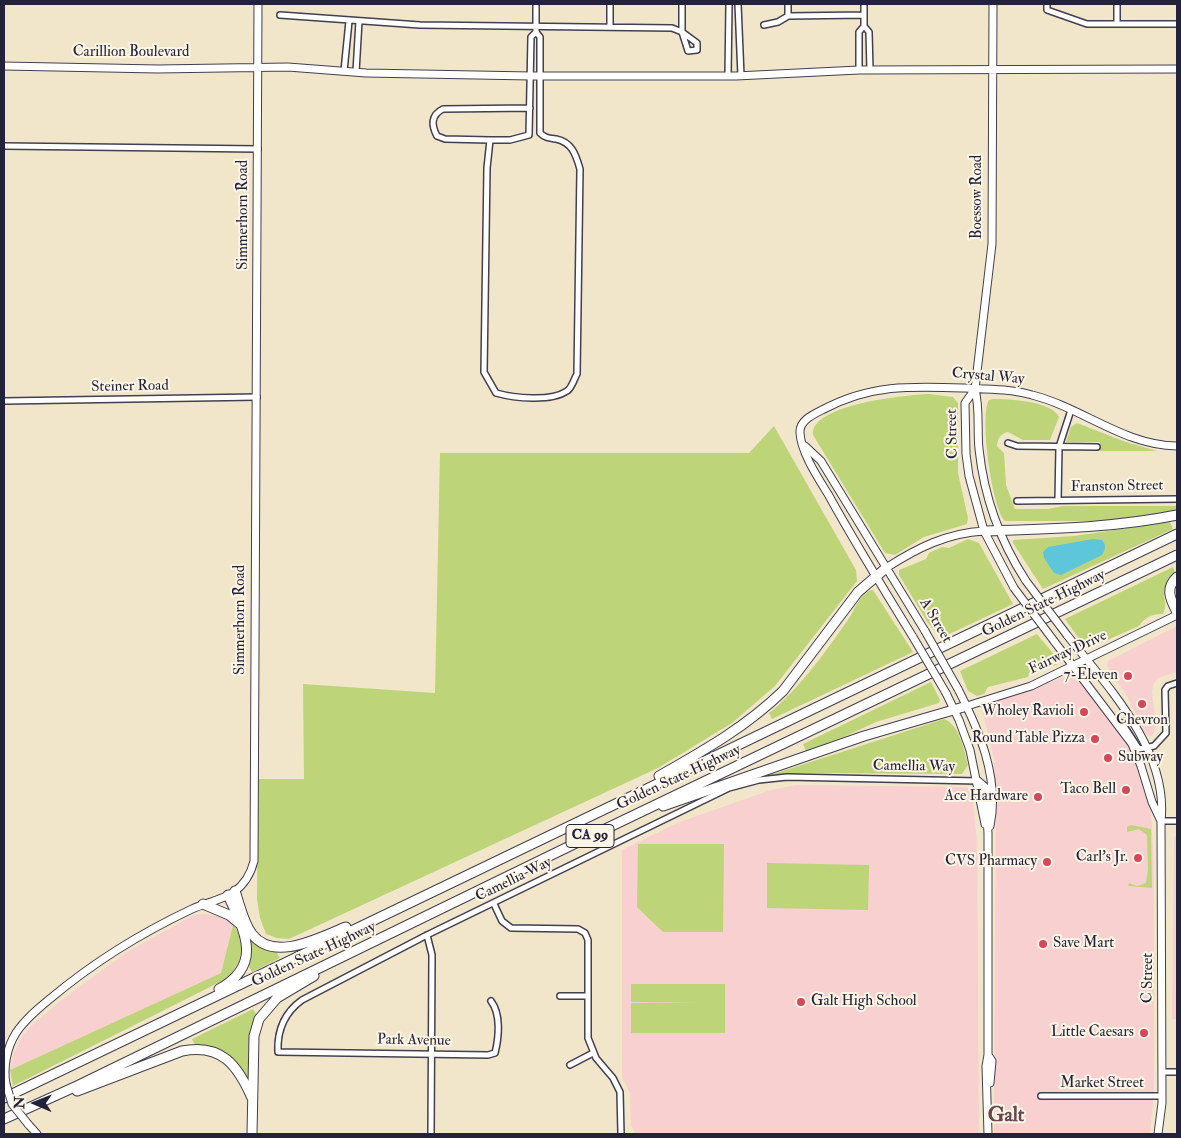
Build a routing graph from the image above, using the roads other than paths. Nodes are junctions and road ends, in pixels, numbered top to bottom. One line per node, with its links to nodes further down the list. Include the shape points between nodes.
1 (258, 4): 25 (street, Simmerhorn Road)
2 (536, 4): 19 (street)
3 (610, 4): 21 (street)
4 (682, 4): 21 (street, via 682,32 672,28)
5 (729, 4): 34 (street)
6 (738, 4): 35 (street)
7 (788, 4): 14 (street)
8 (864, 4): 13 (street)
9 (993, 4): 26 (street, Boessow Road)
10 (1047, 4): 17 (street, via 1047,10 1088,24)
11 (1117, 4): 17 (street)
12 (280, 15): 15 (street)
13 (864, 15): 14 (street); 22 (street)
14 (788, 16): 20 (street)
15 (349, 21): 16 (street); 30 (street)
16 (360, 21): 19 (street, via 420,25); 31 (street)
17 (1117, 24): 18 (street)
18 (1177, 24)
19 (537, 25): 21 (street); 23 (street)
20 (764, 25)
21 (610, 26)
22 (864, 26): 28 (street, via 859,32); 29 (street, via 869,32)
23 (536, 32): 32 (street, via 531,37); 33 (street, via 540,37)
24 (4, 66): 25 (street, Carillion Boulevard)
25 (257, 67): 30 (street, Carillion Boulevard); 39 (street, Simmerhorn Road)
26 (992, 69): 27 (street, Carillion Boulevard); 29 (street, Carillion Boulevard); 40 (street, Boessow Road, via 992,244)
27 (1177, 69)
28 (860, 70): 29 (street, Carillion Boulevard); 35 (street, Carillion Boulevard)
29 (870, 70)
30 (344, 71): 31 (street, Carillion Boulevard)
31 (356, 72): 32 (street, Carillion Boulevard)
32 (531, 76): 33 (street, Carillion Boulevard); 36 (street)
33 (540, 76): 34 (street, Carillion Boulevard); 37 (street, via 540,133 544,137 562,140 575,151 580,169 577,374 569,390 555,396 512,398 496,393 484,372)
34 (728, 76): 35 (street, Carillion Boulevard)
35 (741, 76)
36 (530, 108): 37 (street, via 529,135 510,140); 37 (street, via 443,109 434,116 432,124 437,136)
37 (490, 140)
38 (4, 146): 39 (street)
39 (258, 148): 41 (street, Simmerhorn Road)
40 (975, 389): 43 (street, Crystal Way, via 1031,394); 44 (street, Crystal Way, via 910,386 876,390 841,400 807,418); 54 (street, C Street, via 965,403 966,454); 55 (street, C Street, via 979,403 978,440 983,478)
41 (257, 397): 42 (street, Steiner Road); 75 (street, Simmerhorn Road, via 254,858 250,874)
42 (4, 401)
43 (1071, 410): 47 (street, Crystal Way, via 1130,437); 48 (street, Franston Street)
44 (799, 430): 46 (street, A Street)
45 (1008, 443): 48 (street)
46 (803, 444): 58 (street, A Street, via 821,461); 59 (street, A Street, via 810,464)
47 (1177, 446)
48 (1059, 447): 49 (street); 51 (street, Franston Street)
49 (1097, 448)
50 (1177, 499): 51 (street, Franston Street)
51 (1058, 500): 52 (street, Franston Street)
52 (1017, 501)
53 (1177, 515): 55 (highway, via 1099,527)
54 (984, 531): 55 (highway); 58 (street, via 941,539 909,553); 63 (street, C Street, bridge, via 1014,588)
55 (999, 531): 62 (street, C Street, bridge, via 1026,581)
56 (1177, 534): 70 (highway, Golden State Highway / CA 99)
57 (1177, 555): 71 (highway, Golden State Highway / CA 99)
58 (886, 568): 59 (highway); 65 (street, A Street, bridge)
59 (876, 575): 66 (street, A Street, bridge); 70 (highway, via 858,592 783,691 768,705 711,746)
60 (1177, 576): 61 (highway, via 1169,594)
61 (1177, 613): 62 (street, Fairway Drive)
62 (1086, 659): 63 (street, Fairway Drive); 68 (street, C Street, via 1124,707)
63 (1074, 666): 65 (street, Fairway Drive, via 1031,686); 67 (street, C Street)
64 (1177, 683): 68 (street, via 1168,686 1164,694 1167,724 1163,738)
65 (967, 706): 66 (highway); 74 (street, A Street, via 982,742 990,778 992,816)
66 (954, 709): 69 (street, A Street); 71 (highway, via 864,736)
67 (1116, 721): 68 (street, via 1122,723 1139,749); 72 (street, C Street, via 1132,744)
68 (1147, 749): 72 (street, C Street, via 1163,800)
69 (978, 781): 74 (street, A Street, via 982,817); 77 (street, Camellia Way, via 787,777 744,783 714,794)
70 (596, 812): 78 (highway, Golden State Highway / CA 99)
71 (620, 821): 81 (highway, Golden State Highway / CA 99)
72 (1161, 821): 73 (street); 90 (street, C Street)
73 (1177, 821)
74 (988, 833): 102 (street, A Street)
75 (232, 893): 76 (street, Simmerhorn Road); 78 (highway, via 253,936 277,947 298,944); 79 (highway)
76 (203, 904): 79 (highway, via 229,915); 98 (street, Simmerhorn Road, bridge, via 114,952 73,981 20,1027 11,1044 5,1070 6,1084 12,1104)
77 (494, 904): 80 (street, Camellia Way); 83 (street, via 502,921 511,928 578,929 585,933 588,940)
78 (390, 911): 85 (highway, Golden State Highway / CA 99)
79 (241, 926): 85 (highway, via 247,952 239,973)
80 (427, 935): 86 (street, Camellia Way, via 296,1004 282,1024); 87 (street, via 432,956)
81 (369, 944): 95 (highway, via 282,995 263,1012 254,1036); 96 (highway, Golden State Highway / CA 99)
82 (560, 996): 83 (street)
83 (588, 996): 88 (street, via 588,1038)
84 (491, 1001): 87 (street, Park Avenue, via 497,1009 495,1053)
85 (177, 1015): 94 (highway, Golden State Highway / CA 99)
86 (278, 1052): 87 (street, Park Avenue)
87 (431, 1053): 100 (street)
88 (593, 1053): 89 (street); 101 (street, via 620,1092)
89 (570, 1065)
90 (1162, 1072): 91 (street); 93 (street, C Street)
91 (1177, 1072)
92 (1042, 1096): 93 (street, Market Street)
93 (1162, 1096): 103 (street, C Street)
94 (4, 1098)
95 (252, 1098): 96 (highway, via 242,1074 232,1063 216,1053 191,1049); 99 (highway)
96 (41, 1103): 97 (highway, Golden State Highway / CA 99)
97 (4, 1119)
98 (37, 1134)
99 (252, 1134)
100 (431, 1134)
101 (622, 1134)
102 (988, 1134)
103 (1158, 1134)

